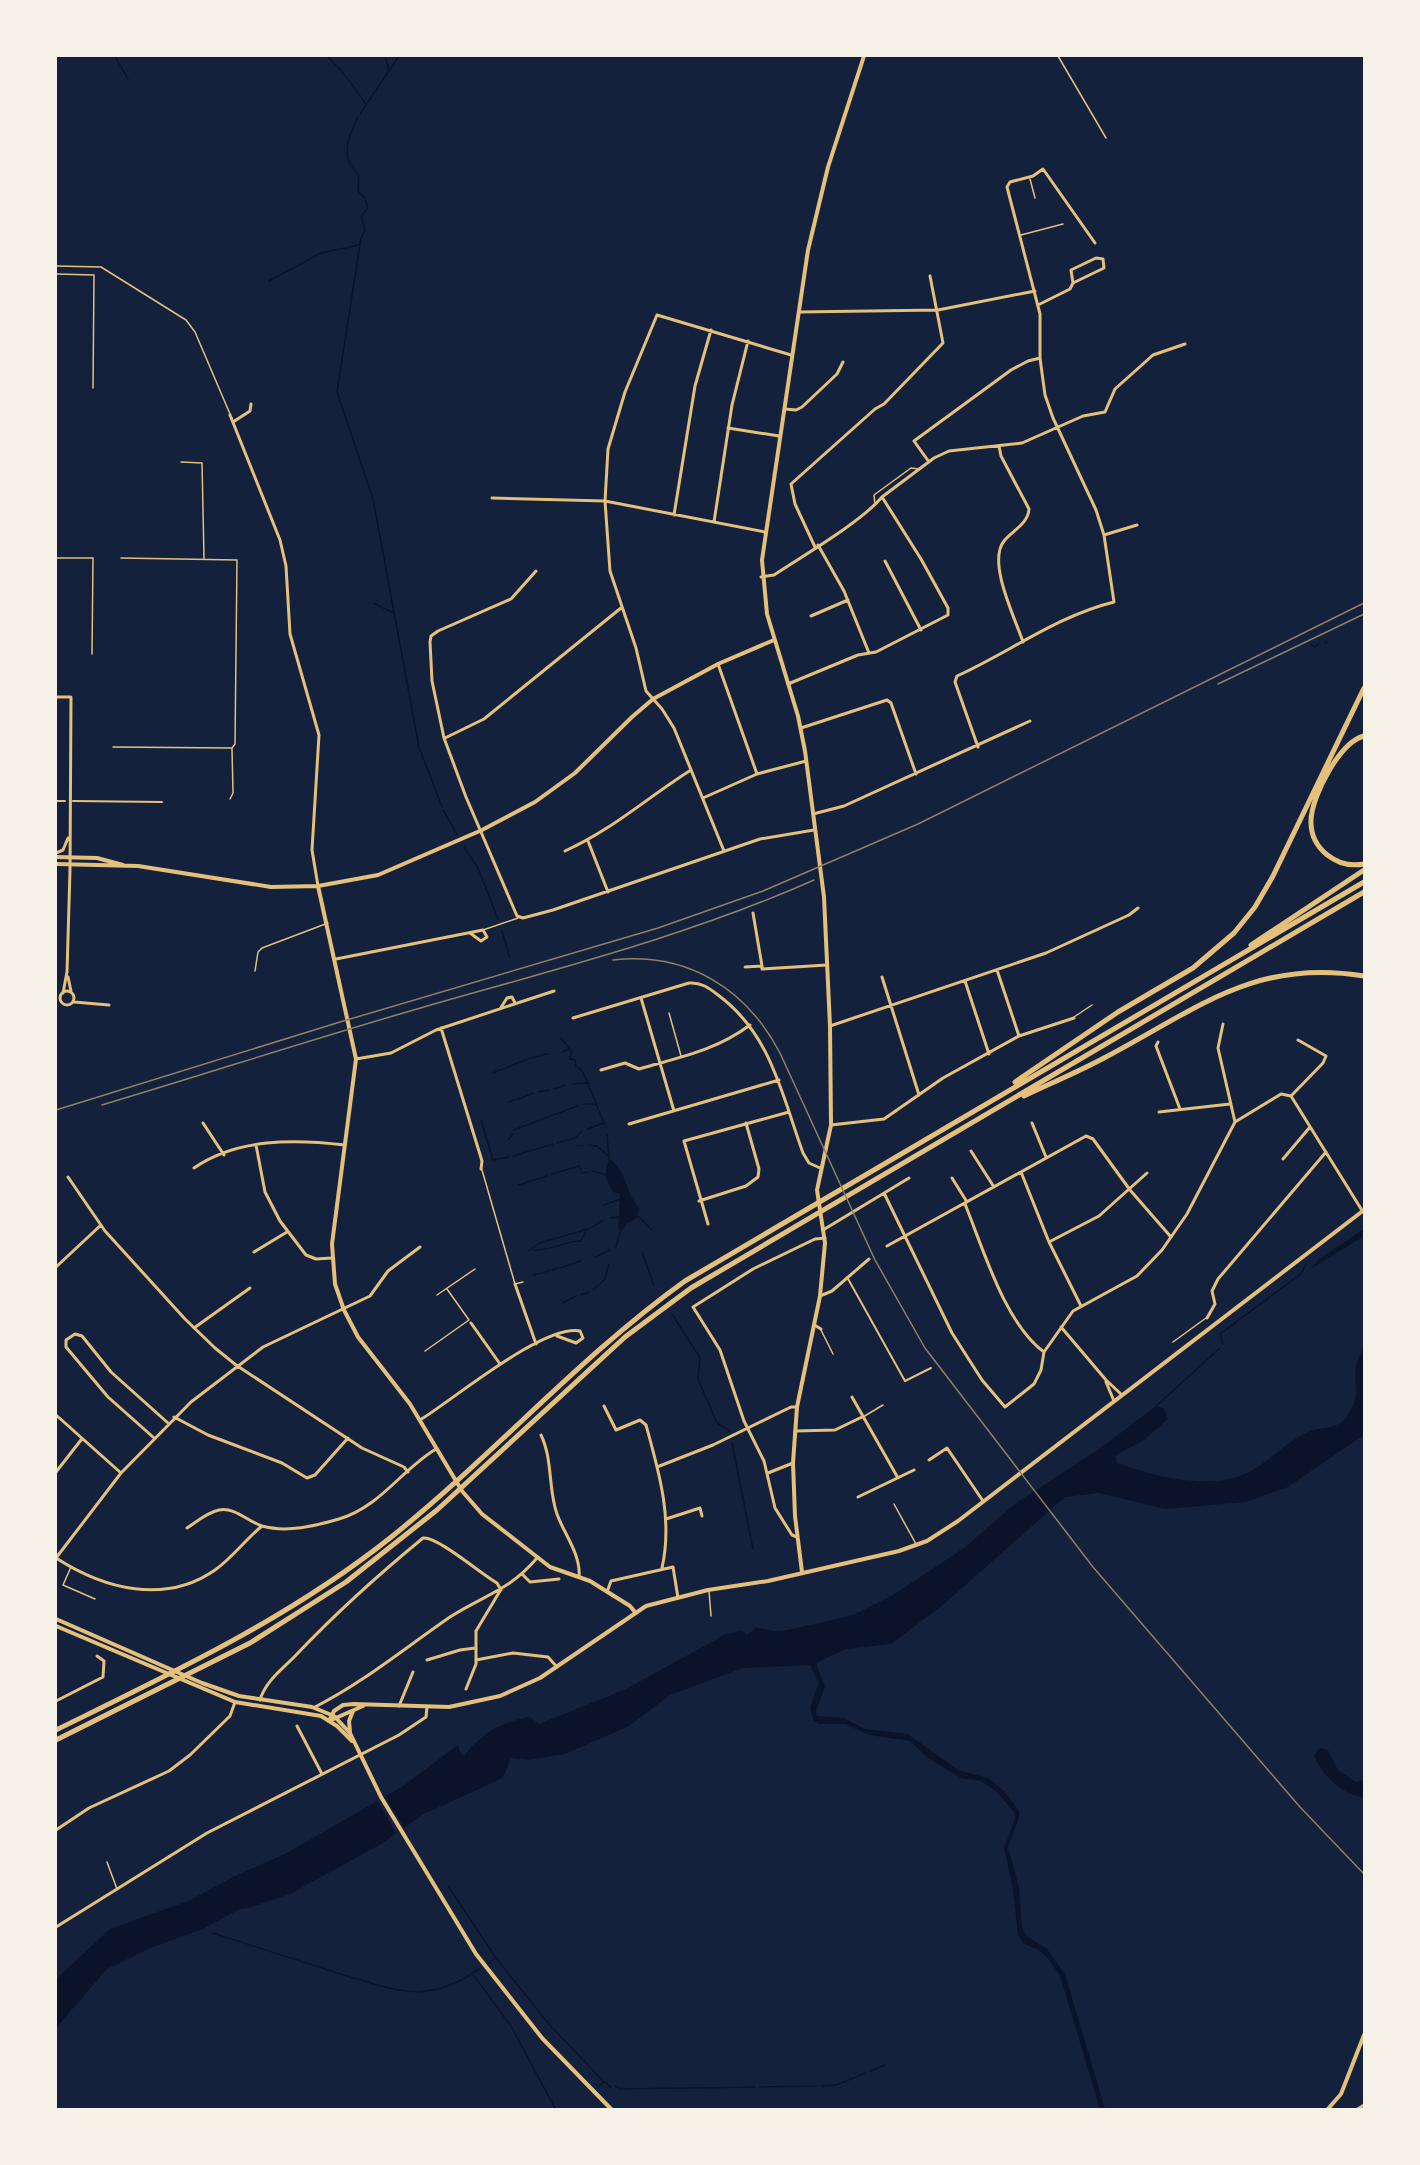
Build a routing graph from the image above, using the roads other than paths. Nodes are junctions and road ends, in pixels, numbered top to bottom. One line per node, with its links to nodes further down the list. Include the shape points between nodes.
1 (864, 56): 16 (street, via 814,219)
2 (1058, 56): 3 (lane)
3 (1106, 138)
4 (1029, 177): 5 (lane); 7 (street, via 1010,182 1007,187); 8 (street, via 1043,169)
5 (1035, 198)
6 (1064, 224): 7 (lane)
7 (1019, 236): 13 (street)
8 (1095, 243)
9 (56, 266): 26 (lane, via 101,267 186,320 195,332)
10 (56, 274): 23 (lane, via 94,275)
11 (930, 276): 15 (street)
12 (1073, 283): 12 (street, via 1104,268 1103,258 1099,256 1071,270); 14 (street, via 1070,289)
13 (1035, 291): 14 (street); 15 (street)
14 (1038, 305): 21 (street)
15 (938, 310): 16 (street); 44 (street, via 944,340 936,352 884,404 792,483 795,504)
16 (797, 312): 20 (street)
17 (711, 330): 18 (street); 37 (street, via 657,315 610,436); 39 (street, via 695,386)
18 (748, 340): 20 (street); 28 (street)
19 (1185, 344): 29 (street, via 1153,355 1114,389 1106,411 1085,415)
20 (791, 355): 25 (street)
21 (1040, 358): 29 (street, via 1045,395); 33 (street, via 1011,370 914,441)
22 (843, 363): 25 (street, via 837,374 800,409)
23 (93, 388)
24 (250, 404): 27 (street, via 250,411)
25 (783, 409): 30 (street)
26 (230, 415): 27 (street)
27 (233, 422): 96 (street, via 280,540 286,566 290,634 319,735 312,850)
28 (728, 428): 30 (street); 40 (street)
29 (1057, 428): 31 (street, via 1027,441); 43 (street, via 1090,493)
30 (779, 436): 42 (street)
31 (999, 446): 33 (street, via 957,449); 56 (street, via 1029,509 1025,521 1002,544 997,558)
32 (181, 462): 47 (lane, via 202,463)
33 (929, 462): 34 (street)
34 (921, 469): 35 (street); 38 (lane, via 911,468 874,495)
35 (882, 496): 38 (street); 54 (street, via 948,610 947,616)
36 (492, 498): 37 (street)
37 (605, 501): 39 (street); 52 (street, via 610,571)
38 (876, 505): 44 (street)
39 (674, 514): 40 (street)
40 (714, 522): 42 (street)
41 (1137, 525): 43 (street)
42 (765, 532): 50 (street)
43 (1104, 535): 56 (street, via 1114,602 1071,615)
44 (817, 546): 50 (street, via 774,575); 51 (street)
45 (56, 558): 58 (lane, via 93,558)
46 (121, 558): 47 (lane)
47 (204, 559): 70 (lane, via 237,560)
48 (885, 561): 54 (street)
49 (536, 571): 67 (street, via 511,599 431,636 432,681)
50 (762, 577): 55 (street)
51 (848, 600): 53 (street); 57 (street)
52 (621, 608): 63 (street, via 636,648 644,687); 67 (street, via 484,718)
53 (811, 616)
54 (921, 630): 57 (street)
55 (774, 640): 59 (street); 60 (street)
56 (1023, 642): 69 (street, via 955,679)
57 (869, 653): 60 (street)
58 (92, 654)
59 (718, 664): 63 (street); 73 (street)
60 (788, 684): 65 (street)
61 (1365, 688): 145 (highway, via 1273,876 1234,933 1192,968 1080,1037)
62 (56, 696): 84 (street, via 70,697)
63 (653, 699): 72 (street, via 674,729); 82 (street, via 558,787)
64 (1030, 721): 69 (street)
65 (801, 728): 71 (street); 74 (street, via 887,700)
66 (1365, 736): 91 (highway, via 1348,744 1337,757 1311,820 1315,841 1326,854 1347,864)
67 (444, 738): 82 (street)
68 (113, 747): 70 (lane)
69 (978, 747): 74 (street)
70 (232, 748): 76 (lane)
71 (806, 761): 73 (street); 81 (street)
72 (691, 770): 75 (street); 85 (street)
73 (757, 774): 75 (street)
74 (916, 774): 81 (street, via 844,806)
75 (703, 798): 86 (street)
76 (230, 799)
77 (56, 801): 78 (street)
78 (65, 801)
79 (73, 801): 80 (street)
80 (162, 802)
81 (813, 814): 83 (street)
82 (482, 830): 96 (street, via 378,875); 101 (street)
83 (814, 830): 86 (street, via 771,836); 107 (street, via 823,892)
84 (70, 834): 88 (street, via 63,850); 89 (street)
85 (588, 841): 87 (street); 97 (street)
86 (724, 850): 97 (street)
87 (565, 851)
88 (56, 855): 89 (street)
89 (70, 857): 92 (street); 93 (street, via 97,858)
90 (56, 864): 92 (street)
91 (1365, 864)
92 (70, 865): 93 (street); 112 (street)
93 (126, 866): 96 (street, via 250,885)
94 (1365, 870): 105 (highway, via 1258,939)
95 (1365, 882): 105 (highway)
96 (318, 886): 102 (street)
97 (608, 892): 101 (street)
98 (1365, 892): 147 (highway)
99 (1138, 908): 111 (street, via 1046,953)
100 (753, 913): 108 (street)
101 (519, 918): 103 (lane)
102 (328, 922): 106 (street); 110 (lane, via 262,948)
103 (483, 930): 104 (street); 104 (street, via 488,936 484,940)
104 (470, 933): 106 (street)
105 (1246, 951): 145 (highway)
106 (336, 958): 140 (street)
107 (827, 965): 108 (street); 133 (street)
108 (762, 966): 109 (street)
109 (745, 967)
110 (255, 970)
111 (997, 970): 115 (street); 135 (street)
112 (67, 972): 117 (street); 118 (street)
113 (1365, 976): 147 (highway, via 1298,973 1236,987 1102,1059)
114 (882, 977): 126 (street)
115 (965, 981): 126 (street); 138 (street)
116 (554, 991): 122 (street)
117 (63, 993): 118 (street); 120 (street)
118 (73, 993): 121 (street)
119 (641, 997): 129 (street); 132 (street, via 699,983 724,999); 141 (street)
120 (61, 1002): 121 (street); 123 (street)
121 (74, 1002): 124 (street)
122 (515, 1003): 127 (street); 127 (street, via 512,997 507,998)
123 (56, 1004)
124 (109, 1005)
125 (1092, 1005): 130 (lane)
126 (891, 1007): 133 (street); 144 (street)
127 (499, 1010): 134 (street)
128 (669, 1013): 139 (lane)
129 (573, 1018)
130 (1074, 1018): 135 (street)
131 (1223, 1024): 148 (street, via 1218,1048)
132 (750, 1025): 139 (street, via 722,1044); 143 (street)
133 (830, 1026): 158 (street)
134 (441, 1028): 140 (street, via 391,1053); 169 (street, via 482,1161)
135 (1019, 1036): 138 (street)
136 (1298, 1040): 146 (street, via 1326,1056)
137 (1158, 1042): 149 (street, via 1156,1046)
138 (989, 1054): 144 (street)
139 (682, 1056): 141 (street)
140 (356, 1059): 161 (street)
141 (660, 1063): 142 (street, via 637,1069 625,1062); 150 (street)
142 (601, 1070)
143 (779, 1080): 150 (street); 151 (street)
144 (918, 1095): 158 (street, via 884,1119)
145 (996, 1096): 290 (highway, via 722,1258 654,1303 588,1358 428,1506 316,1592 246,1635)
146 (1291, 1096): 153 (street, via 1281,1094); 159 (street)
147 (1009, 1102): 297 (highway, via 725,1266 666,1306 609,1351 437,1510 321,1599 203,1668)
148 (1230, 1104): 149 (street); 153 (street)
149 (1180, 1109): 152 (street)
150 (674, 1111): 156 (street)
151 (789, 1112): 157 (street); 168 (street, via 806,1158)
152 (1159, 1112)
153 (1235, 1122): 186 (street)
154 (203, 1123): 164 (street)
155 (1032, 1123): 165 (street)
156 (629, 1124)
157 (746, 1124): 178 (street, via 758,1177 746,1186); 178 (street, via 684,1141)
158 (831, 1125): 168 (street)
159 (1310, 1127): 163 (street); 166 (street)
160 (256, 1145): 161 (street, via 289,1141); 164 (street); 184 (street, via 268,1201)
161 (345, 1145): 192 (street)
162 (971, 1151): 175 (street)
163 (1326, 1152): 180 (street); 205 (street, via 1214,1285 1215,1304)
164 (224, 1155): 167 (street)
165 (1046, 1157): 170 (street); 176 (street, via 1086,1136 1093,1139)
166 (1283, 1160)
167 (194, 1168)
168 (820, 1168): 183 (street, via 817,1190)
169 (481, 1169): 198 (lane)
170 (1021, 1172): 175 (street); 188 (street)
171 (1147, 1173): 176 (street)
172 (69, 1177): 182 (street)
173 (909, 1178): 177 (street)
174 (952, 1178): 179 (street)
175 (994, 1187): 179 (street)
176 (1130, 1191): 186 (street); 188 (street, via 1099,1216)
177 (884, 1193): 183 (street); 185 (street)
178 (699, 1201): 181 (street)
179 (966, 1203): 185 (street); 215 (street, via 1013,1314 1027,1338)
180 (1364, 1211): 221 (street)
181 (708, 1224)
182 (101, 1225): 194 (street); 209 (street)
183 (823, 1230): 187 (street)
184 (288, 1232): 191 (street); 192 (street, via 311,1258)
185 (905, 1236): 189 (street); 215 (street, via 960,1347 1003,1406 1010,1405 1034,1384)
186 (1171, 1237): 203 (street, via 1137,1276)
187 (825, 1238): 202 (street); 232 (street, via 815,1239 753,1269 693,1307 720,1350)
188 (1049, 1242): 203 (street)
189 (887, 1246)
190 (420, 1247): 204 (street, via 388,1270 370,1296)
191 (254, 1252)
192 (332, 1258): 204 (street)
193 (869, 1259): 196 (street)
194 (56, 1267)
195 (475, 1269): 200 (lane)
196 (847, 1277): 202 (street); 219 (street, via 905,1381)
197 (523, 1281): 198 (lane)
198 (516, 1284): 213 (street)
199 (250, 1288): 209 (street)
200 (447, 1289): 201 (lane); 206 (lane)
201 (437, 1295)
202 (820, 1296): 207 (street)
203 (1081, 1306): 208 (street)
204 (344, 1310): 218 (street, via 284,1336); 230 (street, via 358,1337)
205 (1207, 1318): 212 (lane)
206 (470, 1321): 214 (lane); 217 (street)
207 (816, 1326): 210 (street); 226 (street)
208 (1061, 1327): 215 (street); 220 (street)
209 (194, 1328): 218 (street)
210 (821, 1329): 216 (lane)
211 (557, 1336): 211 (street, via 576,1330 583,1338 576,1343); 213 (street)
212 (1173, 1342)
213 (536, 1344): 217 (street)
214 (425, 1351)
215 (1044, 1352)
216 (833, 1354)
217 (500, 1364): 230 (street)
218 (236, 1365): 228 (street); 236 (street)
219 (931, 1368)
220 (1106, 1380): 221 (street); 223 (street)
221 (1122, 1395): 223 (street)
222 (852, 1397): 229 (street)
223 (1115, 1401): 249 (street)
224 (883, 1405): 229 (lane)
225 (604, 1406): 241 (street, via 616,1430 644,1421)
226 (797, 1407): 232 (street); 233 (street)
227 (56, 1416): 237 (street)
228 (174, 1417): 231 (street); 236 (street, via 208,1435 282,1463 307,1478 315,1475)
229 (862, 1417): 233 (street, via 835,1430); 247 (street)
230 (420, 1420): 238 (street)
231 (168, 1423): 235 (street); 235 (street, via 111,1372 82,1336 75,1334 66,1340 66,1347 97,1384)
232 (748, 1429): 241 (street); 246 (street)
233 (795, 1431): 240 (street)
234 (542, 1435): 263 (street, via 557,1514 572,1545)
235 (154, 1438): 245 (street)
236 (348, 1438): 244 (street)
237 (81, 1440): 243 (street); 245 (street)
238 (437, 1449): 244 (street); 258 (street, via 482,1514)
239 (929, 1460): 249 (street, via 947,1448)
240 (793, 1463): 246 (street); 255 (street)
241 (657, 1467): 252 (street)
242 (914, 1470): 247 (street)
243 (56, 1472)
244 (408, 1472): 253 (street, via 374,1502 352,1515 301,1528)
245 (122, 1473): 257 (street)
246 (768, 1473): 255 (street, via 775,1508)
247 (898, 1479): 248 (street)
248 (858, 1497)
249 (984, 1502): 256 (street)
250 (894, 1504): 256 (lane)
251 (702, 1516): 252 (street, via 700,1508)
252 (666, 1518): 260 (street, via 667,1547)
253 (262, 1526): 254 (street, via 225,1509); 259 (street, via 217,1569 168,1590 126,1588)
254 (187, 1528)
255 (797, 1537): 261 (street)
256 (916, 1545): 261 (street)
257 (56, 1558): 259 (street)
258 (537, 1558): 262 (street); 263 (street, via 554,1569)
259 (71, 1567): 269 (lane, via 63,1585)
260 (662, 1568): 267 (street, via 611,1581); 268 (street, via 673,1567)
261 (802, 1572): 266 (street)
262 (522, 1574): 264 (street, via 530,1582); 265 (street)
263 (579, 1577): 267 (street)
264 (559, 1579)
265 (501, 1590): 274 (street, via 478,1627); 281 (street, via 497,1583 441,1545 423,1538 375,1576 334,1616 266,1684); 286 (street, via 453,1615 388,1664)
266 (708, 1590): 268 (street); 271 (lane)
267 (607, 1592): 270 (street)
268 (678, 1598): 270 (street)
269 (95, 1599)
270 (635, 1612): 278 (street)
271 (711, 1616)
272 (56, 1619): 281 (street, via 202,1683)
273 (56, 1626): 283 (street)
274 (475, 1648): 276 (street); 277 (street)
275 (97, 1656): 282 (street, via 104,1661 103,1677)
276 (427, 1660)
277 (476, 1660): 278 (street, via 522,1653 548,1657); 280 (street)
278 (557, 1667): 287 (street, via 500,1696)
279 (413, 1672): 285 (street)
280 (466, 1689)
281 (260, 1700): 286 (street)
282 (56, 1701)
283 (235, 1702): 292 (street, via 307,1712); 301 (street, via 230,1716 169,1771 89,1808)
284 (367, 1705): 285 (street); 288 (street); 289 (street, via 343,1705)
285 (399, 1706): 287 (street)
286 (315, 1707): 289 (street)
287 (427, 1707): 299 (street, via 423,1719)
288 (353, 1710): 291 (street); 296 (street)
289 (332, 1714): 291 (street); 292 (street)
290 (81, 1717): 293 (highway); 295 (highway)
291 (336, 1718): 292 (street); 296 (street)
292 (329, 1720): 298 (street)
293 (56, 1725)
294 (297, 1726): 300 (street)
295 (56, 1730)
296 (350, 1734): 298 (street)
297 (56, 1740)
298 (354, 1744): 299 (street)
299 (359, 1756): 300 (street); 308 (street, via 401,1832 492,1975 520,2013)
300 (322, 1774): 303 (street, via 207,1833)
301 (56, 1830)
302 (107, 1862): 303 (lane)
303 (117, 1890): 304 (street)
304 (56, 1927)
305 (1365, 2035): 307 (street, via 1348,2079)
306 (1365, 2105): 309 (street)
307 (1331, 2108)
308 (612, 2109)
309 (1356, 2109)

